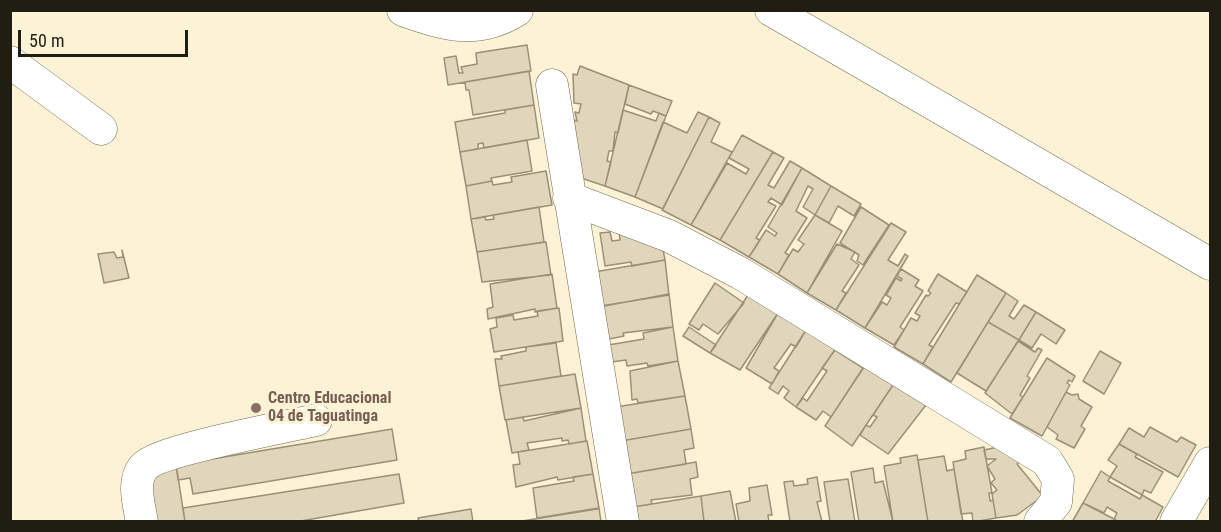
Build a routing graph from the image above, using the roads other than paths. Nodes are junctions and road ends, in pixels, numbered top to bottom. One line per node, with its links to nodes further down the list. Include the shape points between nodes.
1 (403, 10): 2 (street, via 453,26 485,24)
2 (517, 10)
3 (771, 10): 8 (street)
4 (10, 62): 6 (street)
5 (552, 85): 7 (street)
6 (101, 129)
7 (569, 198): 12 (street); 13 (street, via 669,236 740,273 1047,461 1058,479 1056,502)
8 (1210, 264)
9 (316, 420): 11 (street, via 168,455 144,466 138,478)
10 (1210, 463): 14 (street)
11 (142, 522)
12 (623, 522)
13 (1040, 522)
14 (1176, 522)

